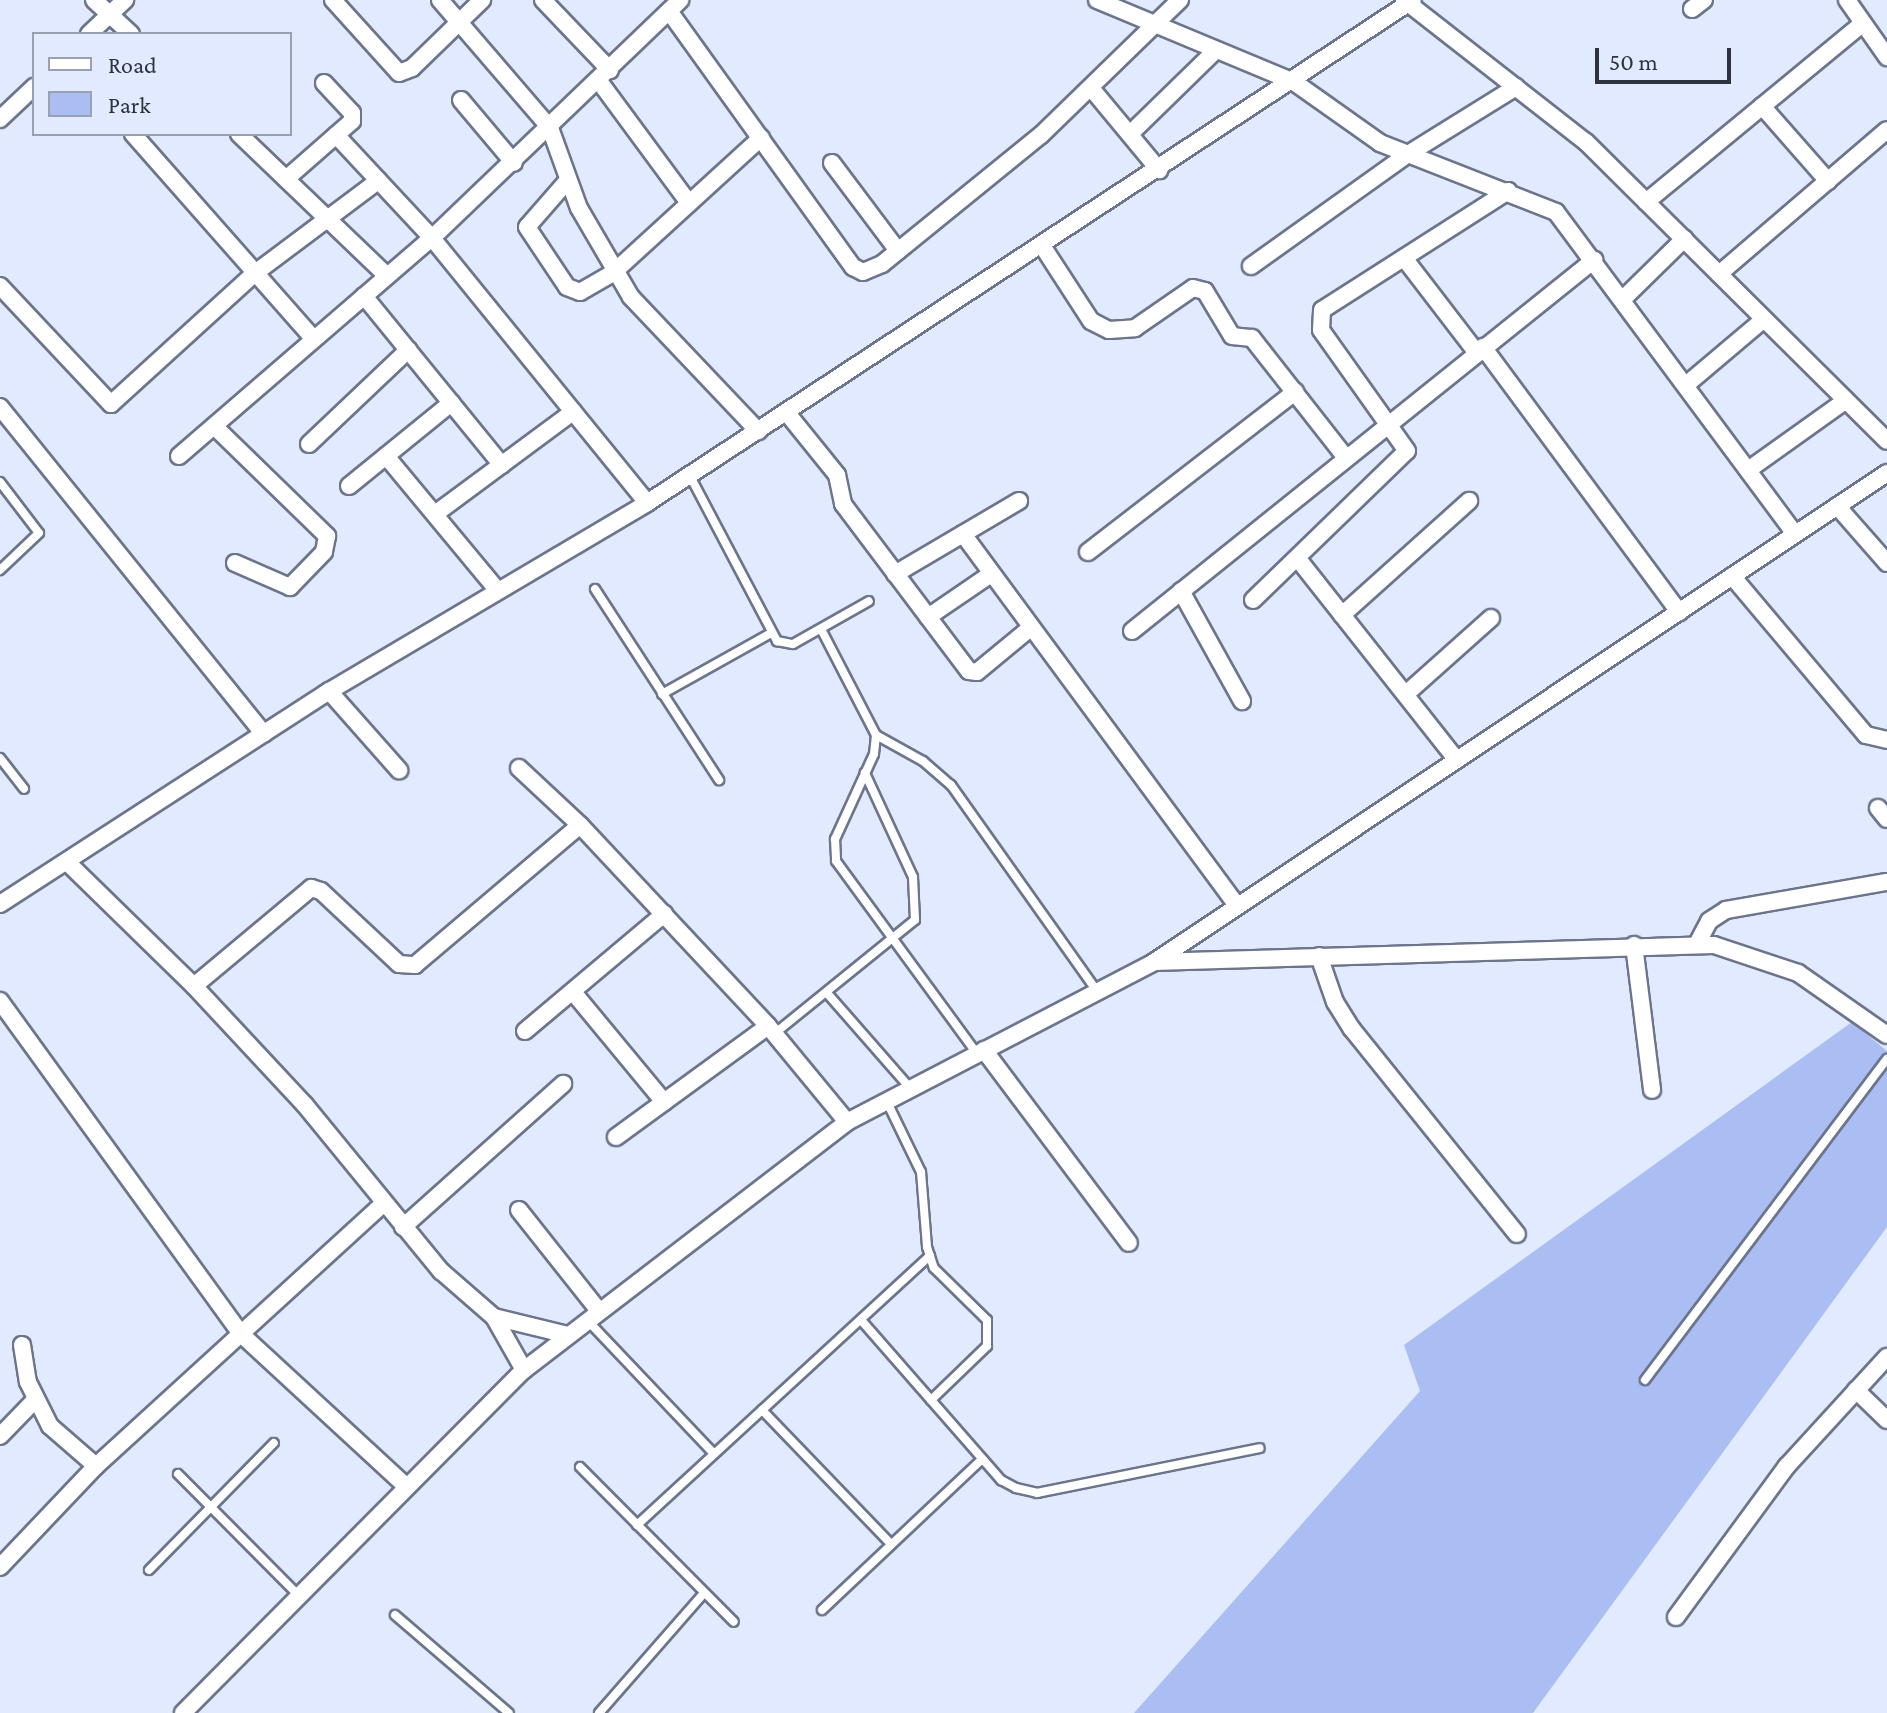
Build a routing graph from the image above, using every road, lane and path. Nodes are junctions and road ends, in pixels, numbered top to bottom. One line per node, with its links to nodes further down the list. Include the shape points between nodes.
1 (94, 0): 12 (street)
2 (125, 0): 12 (street)
3 (333, 0): 13 (street, via 399,73 412,68)
4 (440, 0): 13 (street)
5 (482, 0): 13 (street)
6 (543, 0): 20 (street)
7 (1097, 0): 15 (street)
8 (1180, 0): 15 (street)
9 (1847, 0): 14 (street)
10 (1408, 1): 21 (street); 23 (street)
11 (675, 6): 20 (street); 35 (street)
12 (110, 14): 16 (street); 17 (street)
13 (460, 21): 29 (street)
14 (1863, 23): 19 (street); 27 (street)
15 (1153, 25): 18 (street); 24 (street)
16 (91, 32)
17 (129, 32)
18 (1215, 51): 21 (street); 31 (street)
19 (1887, 57)
20 (604, 75): 29 (street); 46 (street)
21 (1294, 82): 36 (street, via 1358,131); 39 (street)
22 (324, 83): 32 (street, via 353,117)
23 (1516, 87): 36 (street); 45 (street, via 1586,142)
24 (1091, 88): 31 (street); 51 (street)
25 (32, 89): 28 (street)
26 (461, 100): 37 (street)
27 (1762, 106): 43 (street); 45 (street)
28 (0, 119)
29 (550, 128): 37 (street); 41 (street)
30 (1887, 130): 43 (street)
31 (1130, 134): 39 (street)
32 (336, 135): 40 (street); 42 (street)
33 (135, 136): 56 (street)
34 (241, 136): 40 (street)
35 (761, 138): 46 (street); 51 (street, via 853,267 871,271)
36 (1408, 154): 44 (street); 54 (street)
37 (514, 163): 48 (street)
38 (832, 163): 51 (street)
39 (1159, 170): 50 (street)
40 (286, 179): 47 (street)
41 (568, 180): 55 (street); 55 (street, via 530,220 528,234 574,291)
42 (378, 181): 47 (street); 48 (street)
43 (1828, 181): 57 (street)
44 (1508, 191): 52 (street); 53 (street, via 1556,212)
45 (1646, 202): 49 (street)
46 (689, 203): 55 (street)
47 (327, 219): 56 (street); 58 (street)
48 (432, 238): 58 (street); 71 (street)
49 (1684, 239): 57 (street); 61 (street)
50 (1043, 247): 67 (street, via 1091,321 1109,330 1135,328 1193,288 1201,288 1232,336 1252,338); 72 (street)
51 (898, 251)
52 (1404, 258): 65 (street); 73 (street, via 1319,316 1321,330)
53 (1594, 260): 61 (street); 65 (street)
54 (1251, 266)
55 (614, 272): 75 (street, via 631,297)
56 (255, 273): 59 (street, via 111,404); 63 (street)
57 (1719, 274): 62 (street)
58 (387, 276): 60 (street)
59 (0, 286)
60 (364, 296): 63 (street); 64 (street)
61 (1623, 299): 66 (street)
62 (1764, 319): 66 (street); 68 (street)
63 (314, 339): 74 (street)
64 (408, 350): 69 (street); 77 (street)
65 (1480, 350): 73 (street); 107 (street)
66 (1686, 385): 82 (street)
67 (1295, 392): 80 (street); 94 (street)
68 (1846, 400): 76 (street); 82 (street)
69 (451, 403): 79 (street); 81 (street)
70 (0, 407): 119 (street)
71 (573, 412): 81 (street); 89 (street)
72 (787, 413): 75 (street); 99 (street, via 837,475 843,504)
73 (1389, 422): 80 (street); 95 (street, via 1404,443 1404,458)
74 (214, 426): 78 (street); 96 (street, via 327,536 324,552 290,587)
75 (758, 431): 84 (street)
76 (1887, 441)
77 (309, 444)
78 (179, 456)
79 (386, 456): 86 (street); 91 (street)
80 (1346, 458): 104 (street)
81 (502, 465): 91 (street)
82 (1748, 470): 93 (street)
83 (1887, 473): 90 (street)
84 (690, 476): 89 (street); 114 (lane)
85 (0, 482): 98 (lane, via 39,533)
86 (349, 486)
87 (1019, 501): 92 (street)
88 (1469, 501): 108 (street)
89 (647, 503): 103 (street)
90 (1837, 506): 93 (street); 97 (street)
91 (435, 514): 103 (street)
92 (963, 534): 99 (street); 100 (street)
93 (1795, 534): 101 (street)
94 (1088, 552)
95 (1298, 559): 105 (street); 108 (street)
96 (235, 563)
97 (1887, 563)
98 (0, 570)
99 (895, 574): 109 (street)
100 (991, 574): 109 (street); 112 (street)
101 (1732, 576): 107 (street); 121 (street, via 1866,735)
102 (595, 589): 116 (lane)
103 (498, 591): 115 (street)
104 (1181, 591): 113 (street); 118 (street)
105 (1253, 600)
106 (869, 601): 111 (lane)
107 (1679, 612): 123 (street)
108 (1342, 615): 117 (street)
109 (928, 617): 112 (street, via 973,673)
110 (1491, 618): 117 (street)
111 (821, 629): 114 (lane, via 793,644 777,641); 120 (lane)
112 (1029, 629): 133 (street)
113 (1132, 631)
114 (771, 633): 116 (lane)
115 (329, 691): 119 (street); 125 (street)
116 (662, 694): 127 (lane)
117 (1406, 694): 123 (street)
118 (1242, 701)
119 (264, 734): 130 (street)
120 (876, 735): 126 (lane); 142 (lane, via 923,761 951,785)
121 (1887, 740)
122 (0, 758): 128 (lane)
123 (1457, 760): 133 (street)
124 (519, 768): 129 (street)
125 (399, 770)
126 (865, 773): 135 (lane, via 913,877 915,920); 135 (lane, via 833,850)
127 (719, 780)
128 (24, 789)
129 (580, 825): 134 (street); 140 (street, via 415,965 399,964 321,891 311,888)
130 (68, 863): 132 (street); 140 (street)
131 (1887, 882): 136 (street, via 1726,910 1709,921)
132 (0, 904)
133 (1237, 906): 139 (street)
134 (664, 914): 141 (street); 145 (street)
135 (894, 941): 143 (lane); 148 (lane)
136 (1697, 944): 137 (street); 147 (street, via 1755,954 1798,973)
137 (1634, 945): 138 (street); 152 (street)
138 (1319, 956): 139 (street); 160 (street, via 1335,1002 1352,1029)
139 (1154, 962): 142 (street)
140 (194, 986): 157 (street, via 305,1105)
141 (573, 992): 146 (street); 154 (street)
142 (1097, 992): 148 (street)
143 (827, 993): 145 (lane); 151 (lane)
144 (0, 1001): 166 (street)
145 (771, 1030): 154 (street); 155 (street)
146 (525, 1031)
147 (1887, 1035)
148 (980, 1052): 151 (street); 161 (street)
149 (1887, 1059): 171 (lane)
150 (563, 1084): 159 (street)
151 (911, 1089): 153 (street)
152 (1652, 1090)
153 (887, 1101): 155 (street); 162 (lane, via 921,1172)
154 (664, 1102): 156 (street)
155 (847, 1122): 163 (street)
156 (616, 1137)
157 (384, 1203): 159 (street); 166 (street)
158 (519, 1210): 163 (street)
159 (403, 1227): 164 (street, via 441,1271)
160 (1517, 1234)
161 (1129, 1243)
162 (930, 1256): 165 (lane); 174 (lane, via 934,1268 987,1320 989,1332 976,1361)
163 (593, 1316): 167 (street); 180 (lane)
164 (494, 1317): 167 (street); 170 (street)
165 (861, 1320): 174 (lane); 175 (lane)
166 (240, 1333): 182 (street); 185 (street)
167 (568, 1335): 170 (street)
168 (22, 1345): 173 (street)
169 (1887, 1357): 172 (street)
170 (524, 1370): 185 (street)
171 (1645, 1380)
172 (1856, 1390): 176 (street); 195 (street, via 1787,1466)
173 (35, 1400): 177 (street); 182 (street, via 71,1448)
174 (931, 1400): 181 (lane)
175 (762, 1410): 180 (lane); 188 (lane)
176 (1887, 1420)
177 (0, 1436)
178 (274, 1443): 186 (lane)
179 (1260, 1448): 181 (lane, via 1037,1493 1001,1480)
180 (714, 1454): 187 (lane)
181 (982, 1459): 188 (lane)
182 (96, 1466): 189 (street)
183 (580, 1467): 187 (lane)
184 (178, 1474): 186 (lane)
185 (407, 1487): 192 (street)
186 (210, 1507): 190 (lane); 192 (lane)
187 (637, 1525): 191 (lane)
188 (891, 1544): 193 (lane)
189 (0, 1567)
190 (149, 1570)
191 (704, 1593): 196 (lane); 199 (lane)
192 (299, 1596): 197 (street)
193 (822, 1610)
194 (395, 1615): 198 (lane)
195 (1676, 1617)
196 (734, 1622)
197 (183, 1713)
198 (509, 1713)
199 (599, 1713)

